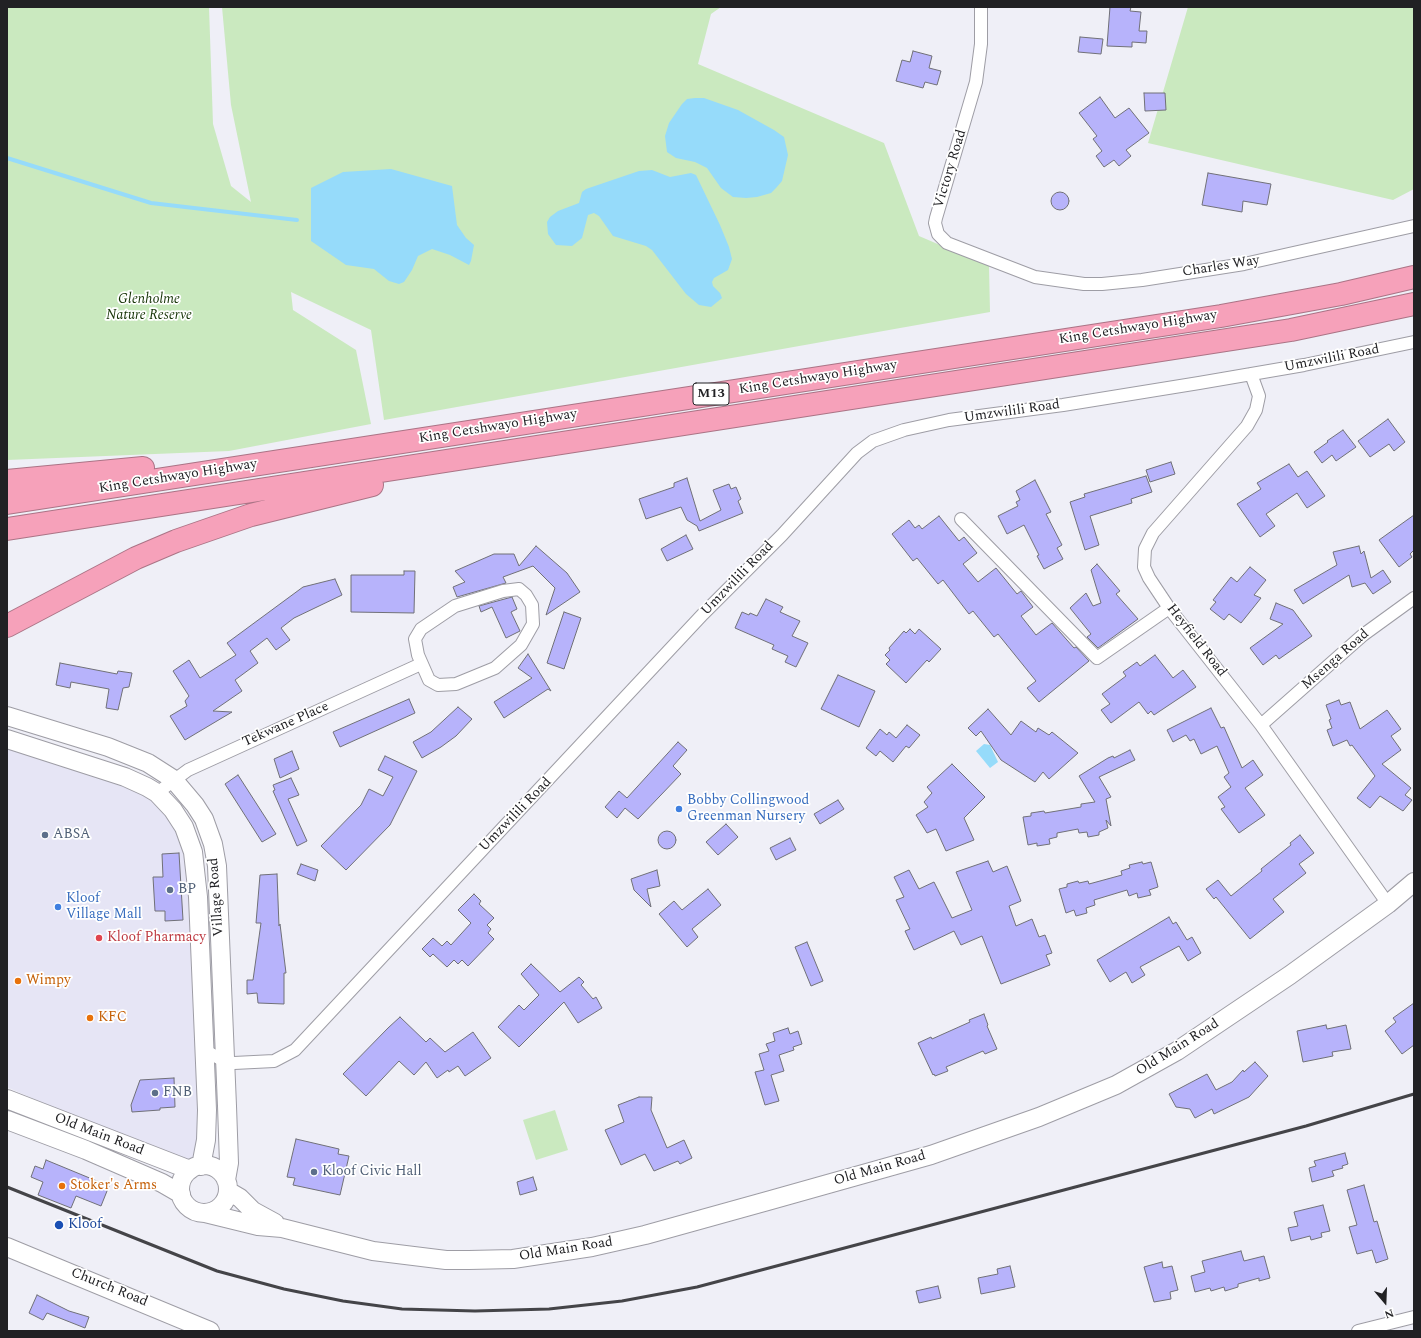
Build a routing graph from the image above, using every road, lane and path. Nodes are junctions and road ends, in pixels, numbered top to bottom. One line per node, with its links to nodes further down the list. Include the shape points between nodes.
1 (981, 7): 3 (street, Victory Road, via 981,44 976,82 935,223 938,234 947,243)
2 (1414, 226): 3 (street, Charles Way, via 1244,264 1117,284 1084,284)
3 (1027, 273)
4 (1414, 277): 9 (highway, King Cetshwayo Highway / M13, via 1341,294 1221,316)
5 (1414, 304): 8 (highway, King Cetshwayo Highway / M13, via 1283,331)
6 (1414, 342): 7 (street, Umzwilili Road)
7 (1251, 374): 15 (street, Heyfield Road, via 1259,396 1251,420 1153,533 1145,549 1145,571); 26 (street, Umzwilili Road, via 1063,405 949,420 886,435 869,444 857,453 703,614 295,1050 274,1061)
8 (515, 450): 13 (highway, King Cetshwayo Highway / M13); 16 (highway, via 211,527 136,558)
9 (245, 466): 10 (highway, via 150,468); 11 (highway, King Cetshwayo Highway / M13)
10 (7, 481)
11 (7, 503)
12 (961, 519): 15 (street, via 1096,658)
13 (7, 529)
14 (1414, 598): 19 (street, Msenga Road, via 1363,635)
15 (1169, 608): 19 (street, Heyfield Road)
16 (7, 626)
17 (421, 664): 17 (street, via 429,680 438,685 456,684 495,668 521,645 533,624 532,605 519,588 455,606 421,629 416,639); 21 (street, Tekwane Place)
18 (7, 716): 21 (street, Village Road, via 108,747 148,763)
19 (1261, 725): 24 (street, Heyfield Road)
20 (7, 739): 22 (street, Village Road, via 125,777)
21 (173, 779): 22 (street, Tekwane Place); 26 (street, Village Road, via 204,819 213,844 217,866)
22 (157, 793): 25 (street, Village Road, via 184,827 193,852 198,889)
23 (1414, 882): 24 (street, Old Main Road)
24 (1388, 904): 33 (street, Old Main Road, via 1177,1052 1116,1085 1039,1117 931,1155 645,1235 562,1253 513,1259 446,1260 398,1255 358,1248)
25 (204, 1050): 26 (street, Umzwilili Road); 29 (street, Village Road, via 206,1140)
26 (226, 1062): 30 (street, Village Road, via 229,1163)
27 (7, 1098): 29 (street, Old Main Road)
28 (7, 1120): 31 (street, Old Main Road, via 86,1150)
29 (196, 1168): 30 (street, via 214,1167); 31 (street, via 182,1180)
30 (227, 1186): 32 (street, via 223,1204 212,1212); 33 (street, Old Main Road, via 253,1211)
31 (180, 1194): 32 (street, via 187,1206)
32 (205, 1213): 33 (street, Old Main Road, via 258,1226)
33 (282, 1228)
34 (7, 1247): 37 (street, Church Road)
35 (1414, 1317): 36 (street)
36 (1391, 1328): 38 (street)
37 (210, 1331)
38 (1358, 1331)

